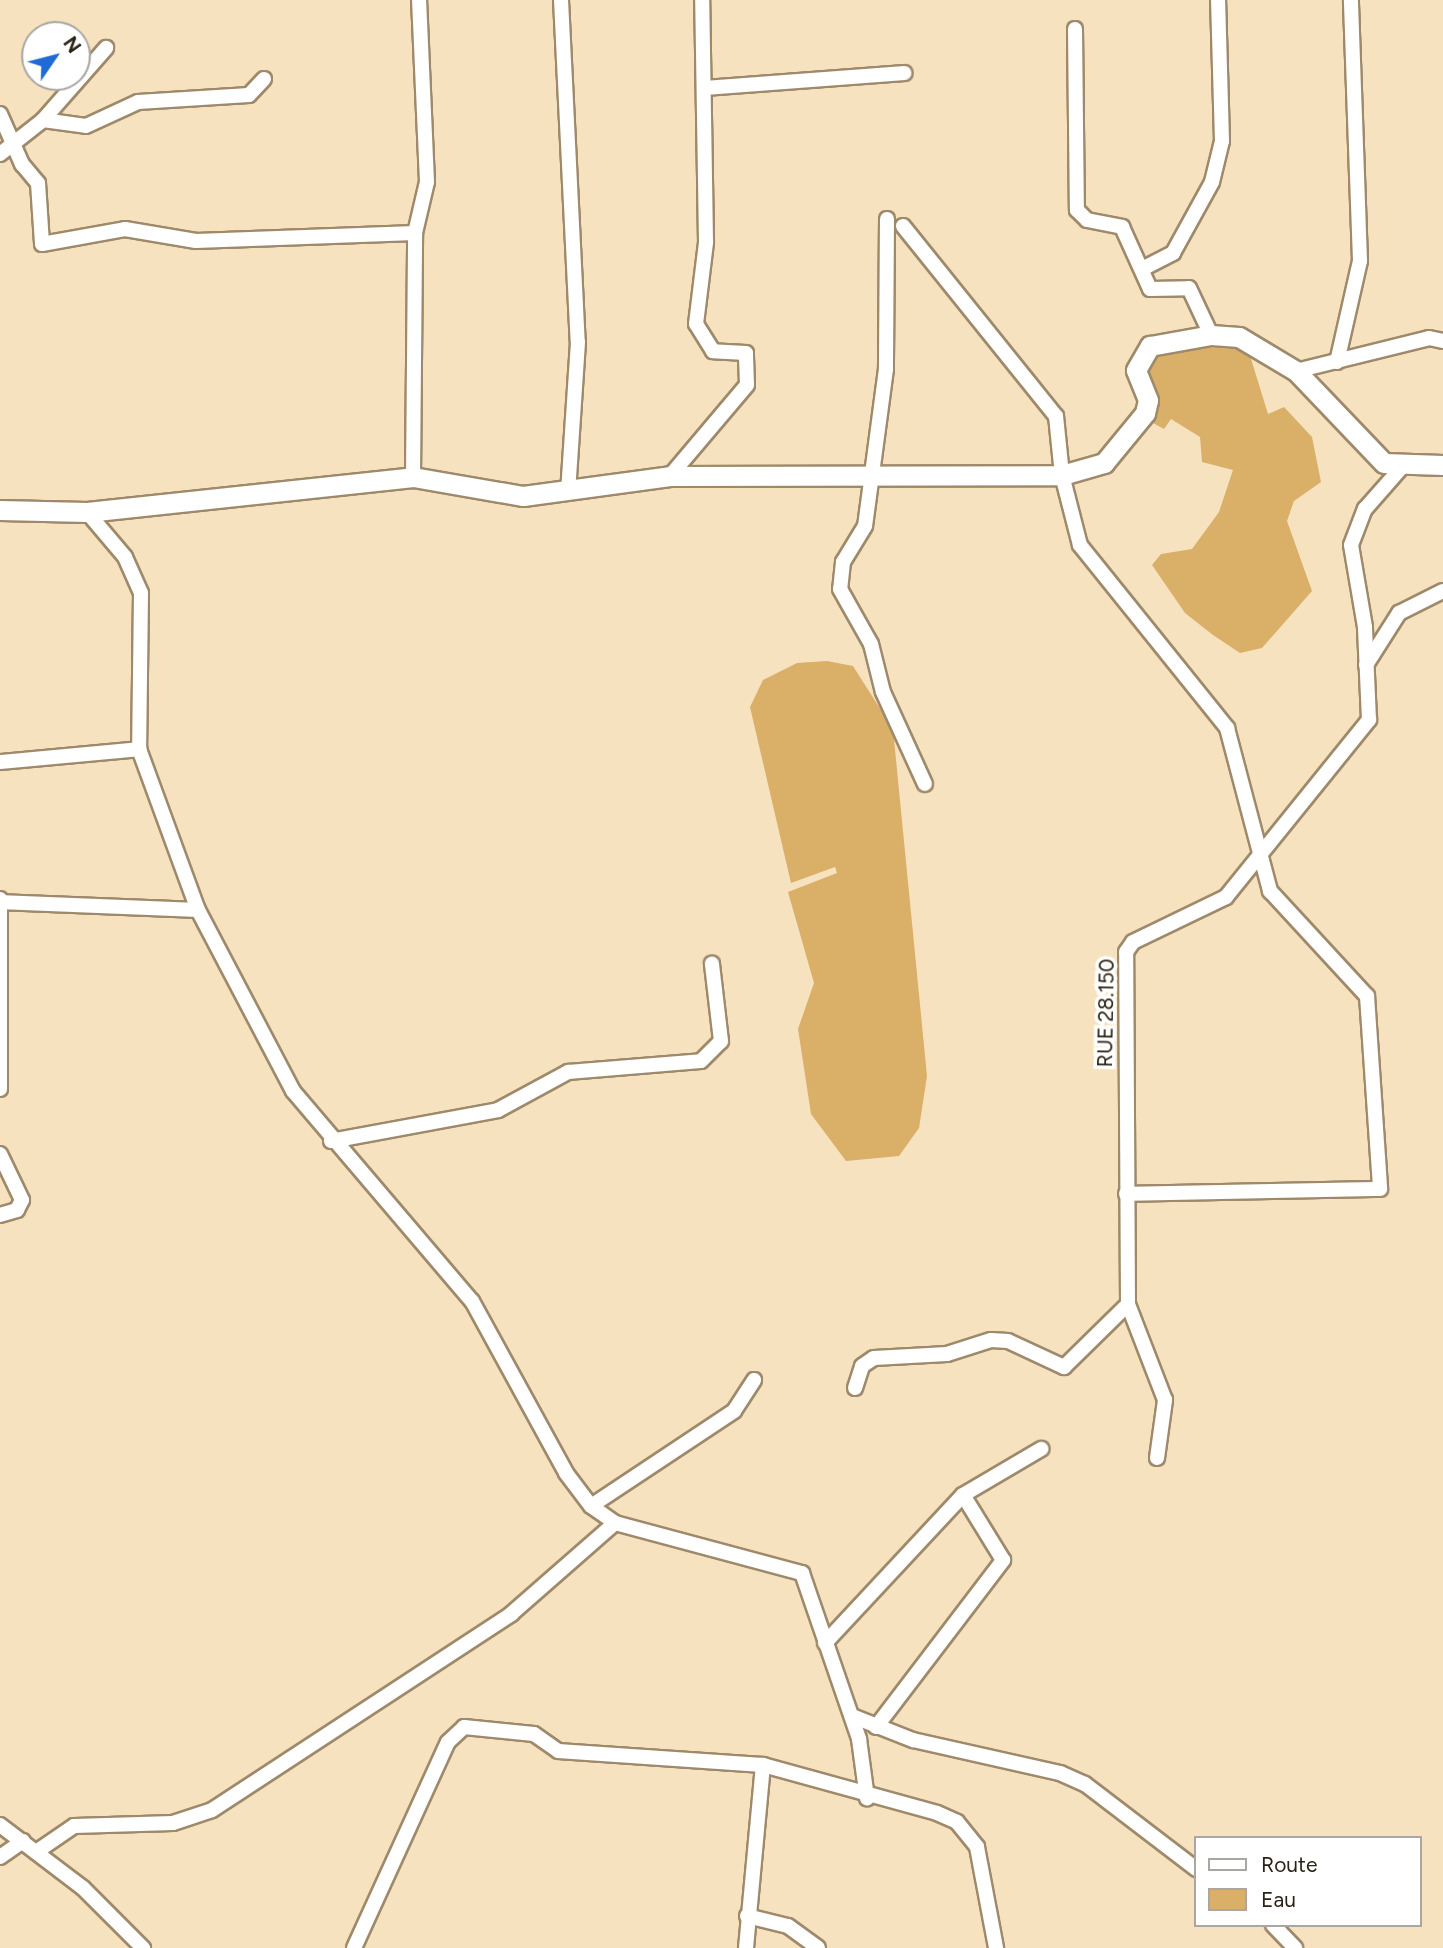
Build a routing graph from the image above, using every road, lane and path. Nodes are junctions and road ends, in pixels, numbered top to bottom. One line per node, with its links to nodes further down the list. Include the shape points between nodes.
1 (561, 0): 29 (street, via 578,342)
2 (702, 0): 10 (street)
3 (1218, 0): 18 (street, via 1222,141 1212,182 1173,253)
4 (1351, 0): 21 (street, via 1360,261)
5 (417, 2): 17 (street, via 427,182)
6 (1075, 29): 18 (street, via 1077,210 1087,220 1122,227)
7 (106, 48): 12 (street)
8 (904, 73): 10 (street)
9 (264, 79): 12 (street, via 249,95 138,102 86,126)
10 (705, 88): 27 (street, via 706,242 696,324 713,351 746,353 747,385)
11 (0, 114): 13 (street)
12 (43, 120): 13 (street)
13 (14, 142): 14 (street); 17 (street, via 38,183 42,244 125,229 196,241)
14 (0, 154)
15 (887, 219): 25 (street, via 886,369)
16 (903, 226): 26 (street, via 1056,416)
17 (415, 233): 28 (street)
18 (1142, 269): 19 (street, via 1150,289 1160,293 1189,288)
19 (1212, 335): 22 (street, via 1239,337); 26 (street, via 1150,346 1136,370 1148,400 1145,413 1104,463)
20 (1443, 341): 21 (street, via 1429,338)
21 (1337, 362): 22 (street)
22 (1296, 370): 24 (street, via 1370,455)
23 (1443, 465): 24 (street)
24 (1402, 467): 33 (street, RUE 28.150, via 1365,509 1351,545)
25 (869, 475): 26 (street); 27 (street); 36 (street, via 865,526 843,562 839,589 872,644 883,692)
26 (1062, 475): 37 (street, via 1080,545 1227,729)
27 (670, 476): 29 (street)
28 (413, 477): 29 (street, via 523,496); 31 (street)
29 (568, 492)
30 (0, 510): 31 (street)
31 (87, 512): 34 (street, via 125,557 141,593)
32 (1443, 591): 33 (street, via 1399,613)
33 (1365, 667): 37 (street, RUE 28.150, via 1368,720)
34 (139, 749): 35 (street); 39 (street)
35 (0, 762)
36 (925, 784)
37 (1256, 856): 45 (street, RUE 28.150, via 1215,907 1133,942 1126,952); 45 (street, via 1270,891 1367,996 1380,1189)
38 (0, 901): 39 (street); 41 (street)
39 (198, 910): 43 (street, via 293,1091)
40 (712, 964): 43 (street, via 721,1041 701,1061 568,1072 498,1110)
41 (2, 1068): 42 (street)
42 (0, 1089)
43 (331, 1141): 53 (street, via 472,1301 566,1473)
44 (0, 1154): 46 (street, via 22,1200 17,1210)
45 (1126, 1194): 47 (street, RUE 28.150)
46 (0, 1215)
47 (1128, 1304): 49 (street, via 1064,1367 1008,1341 991,1340 947,1354 874,1358 862,1366); 51 (street, RUE 28.150, via 1165,1401)
48 (754, 1380): 53 (street, via 734,1411)
49 (856, 1388)
50 (1041, 1449): 52 (street)
51 (1157, 1458)
52 (963, 1495): 55 (street); 57 (street, via 1003,1560)
53 (591, 1506): 54 (street)
54 (615, 1523): 55 (street, via 794,1567 809,1581); 62 (street, via 511,1614 212,1810 173,1823 74,1826)
55 (825, 1643): 56 (street)
56 (852, 1716): 57 (street); 59 (street)
57 (876, 1727): 64 (street, via 1060,1773)
58 (764, 1765): 59 (street); 65 (street); 68 (street, via 558,1751 534,1734 464,1727 448,1742)
59 (867, 1798): 71 (street, via 937,1813 968,1832)
60 (0, 1825): 61 (street)
61 (23, 1841): 62 (street); 63 (street)
62 (36, 1852): 67 (street)
63 (0, 1857)
64 (1194, 1868)
65 (747, 1916): 69 (street); 70 (street, via 788,1926)
66 (1275, 1927): 72 (street)
67 (144, 1948)
68 (354, 1948)
69 (746, 1948)
70 (818, 1948)
71 (996, 1948)
72 (1295, 1948)

